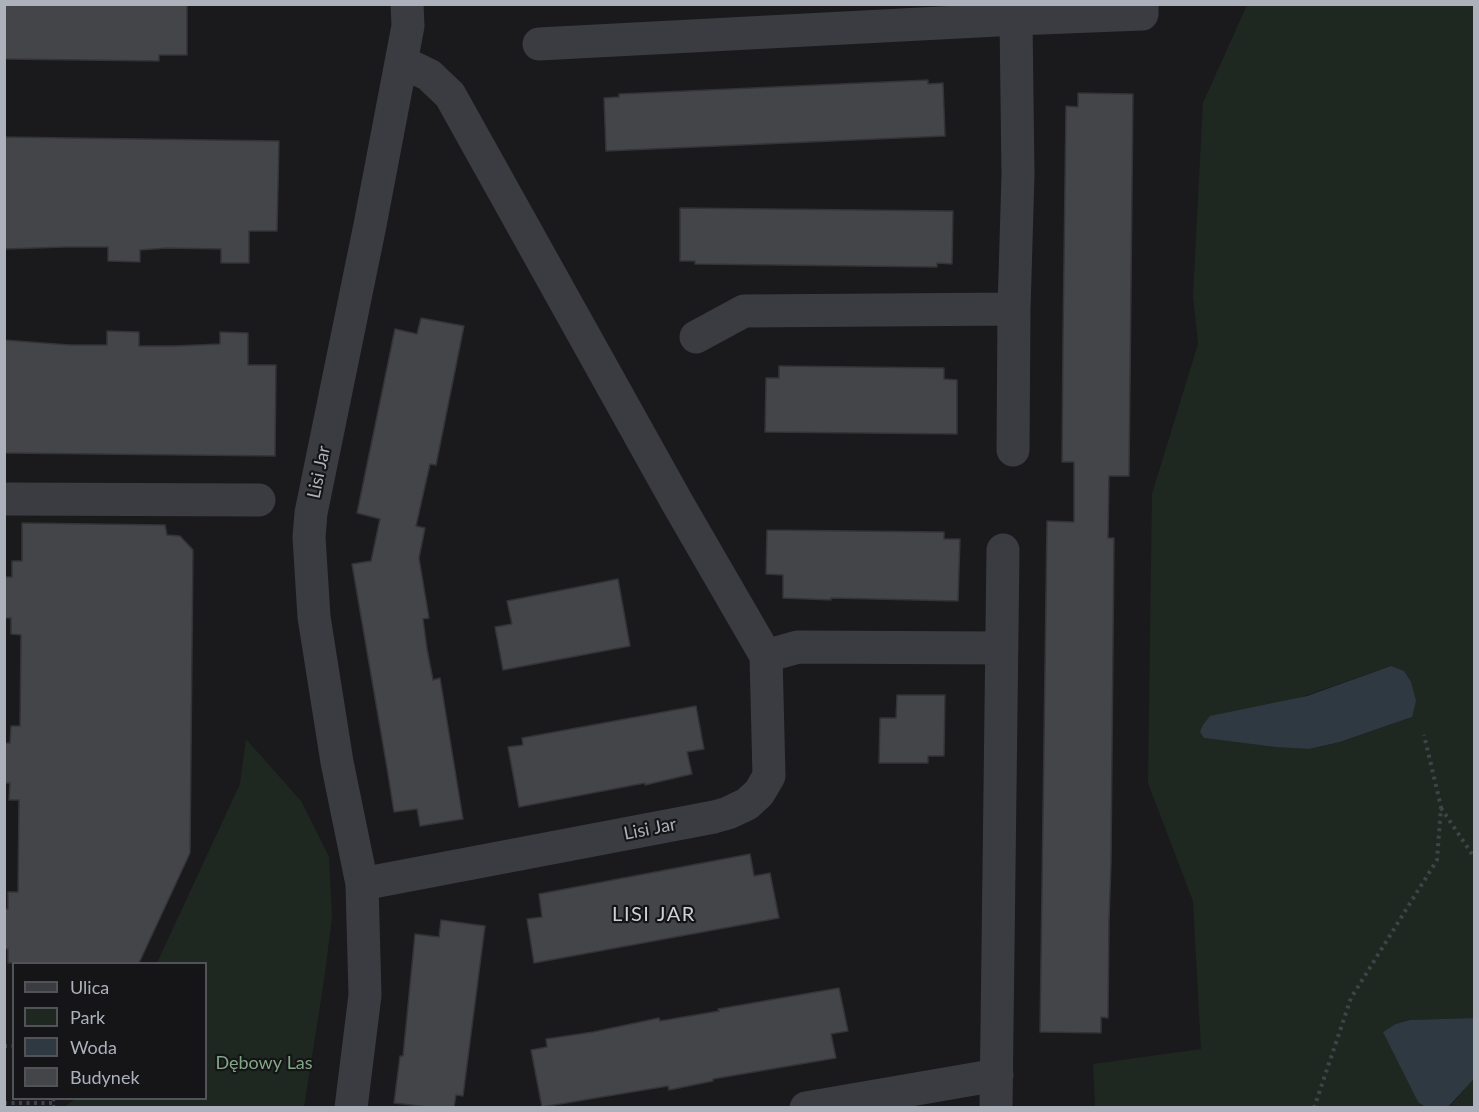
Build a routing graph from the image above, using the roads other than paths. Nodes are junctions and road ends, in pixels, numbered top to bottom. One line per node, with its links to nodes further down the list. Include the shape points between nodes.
1 (1142, 4): 3 (lane, via 1142,14)
2 (407, 5): 5 (lane, Lisi Jar)
3 (1016, 19): 4 (lane); 6 (lane, via 1018,175)
4 (539, 44)
5 (402, 62): 13 (lane, Lisi Jar, via 429,75 450,95); 14 (lane, Lisi Jar, via 310,513 314,617)
6 (1014, 309): 7 (lane, via 744,311); 8 (lane)
7 (696, 337)
8 (1013, 450)
9 (4, 499): 10 (lane)
10 (259, 500)
11 (1003, 550): 12 (lane)
12 (1002, 648): 13 (lane, via 798,647); 15 (lane)
13 (766, 656): 14 (lane, Lisi Jar, via 769,776 747,804 714,817)
14 (362, 885): 16 (lane, Lisi Jar, via 365,995)
15 (997, 1075): 17 (lane); 18 (lane)
16 (351, 1107)
17 (806, 1107)
18 (996, 1107)

